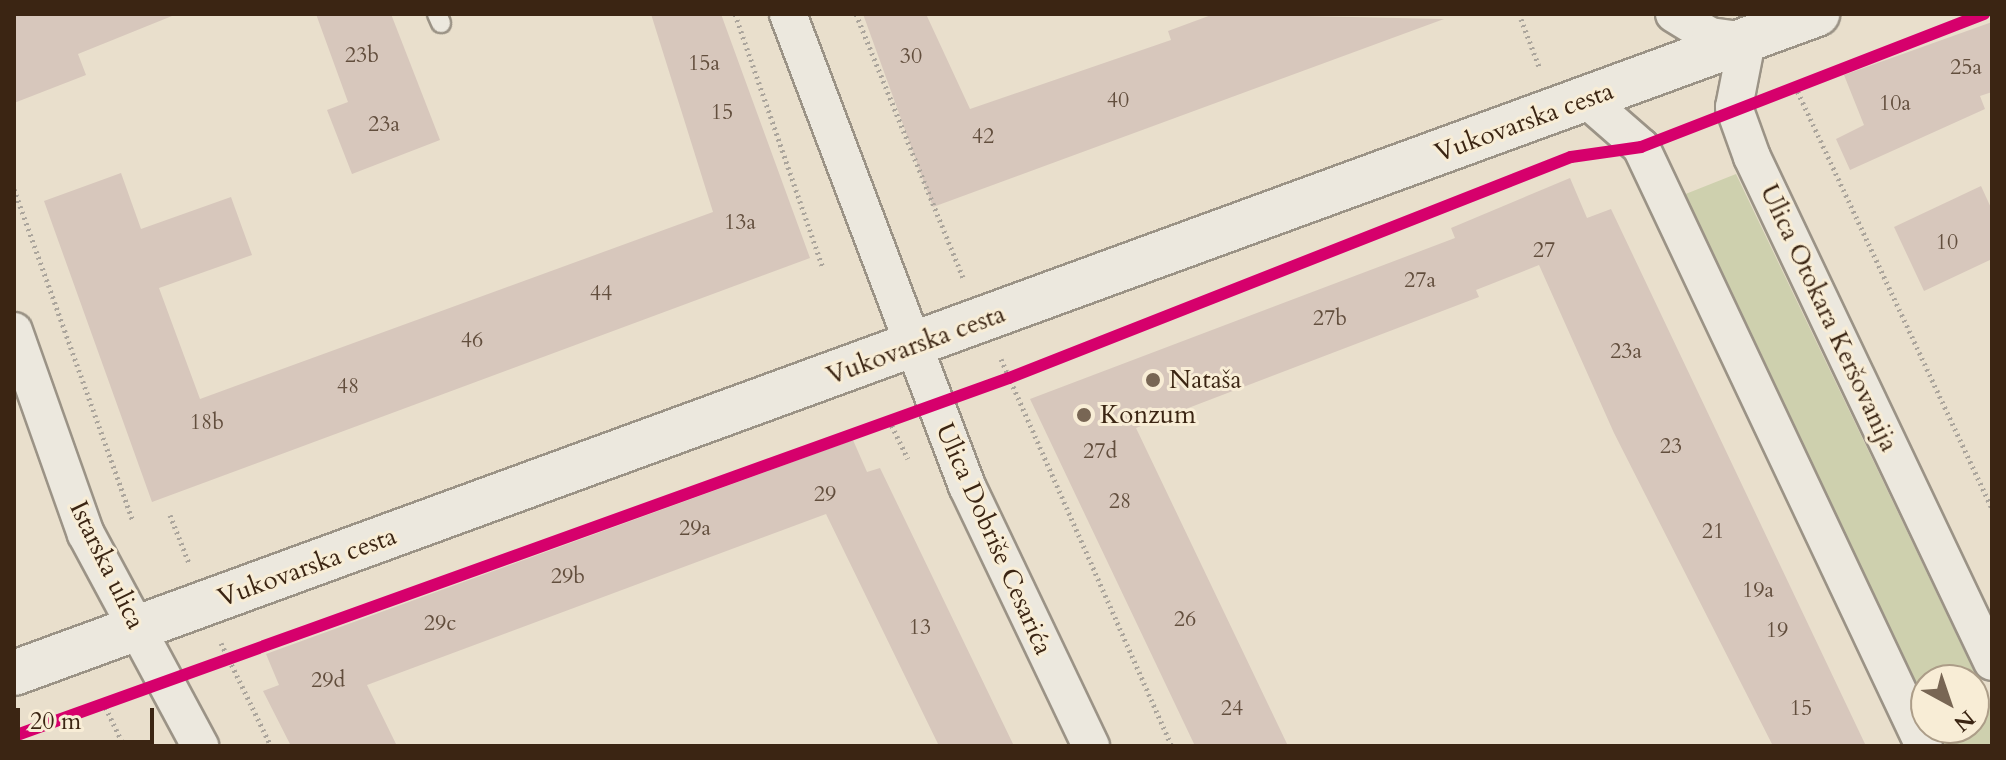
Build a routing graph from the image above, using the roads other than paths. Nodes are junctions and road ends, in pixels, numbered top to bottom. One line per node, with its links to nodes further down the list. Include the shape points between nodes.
1 (788, 14): 7 (street, Ulica Dobriše Cesarića)
2 (1674, 14): 4 (street, via 1710,36)
3 (1817, 14): 4 (main road, Vukovarska cesta)
4 (1747, 41): 5 (main road, Vukovarska cesta); 9 (street, Ulica Otokara Keršovanija, via 1734,112)
5 (1586, 99): 7 (main road, Vukovarska cesta); 13 (street, via 1641,147)
6 (14, 331): 8 (street, Istarska ulica, via 86,534)
7 (912, 347): 8 (main road, Vukovarska cesta); 12 (street, Ulica Dobriše Cesarića, via 1011,587)
8 (138, 629): 10 (main road, Vukovarska cesta); 11 (street, Istarska ulica)
9 (1992, 662)
10 (14, 673)
11 (200, 746)
12 (1091, 746)
13 (1924, 746)

